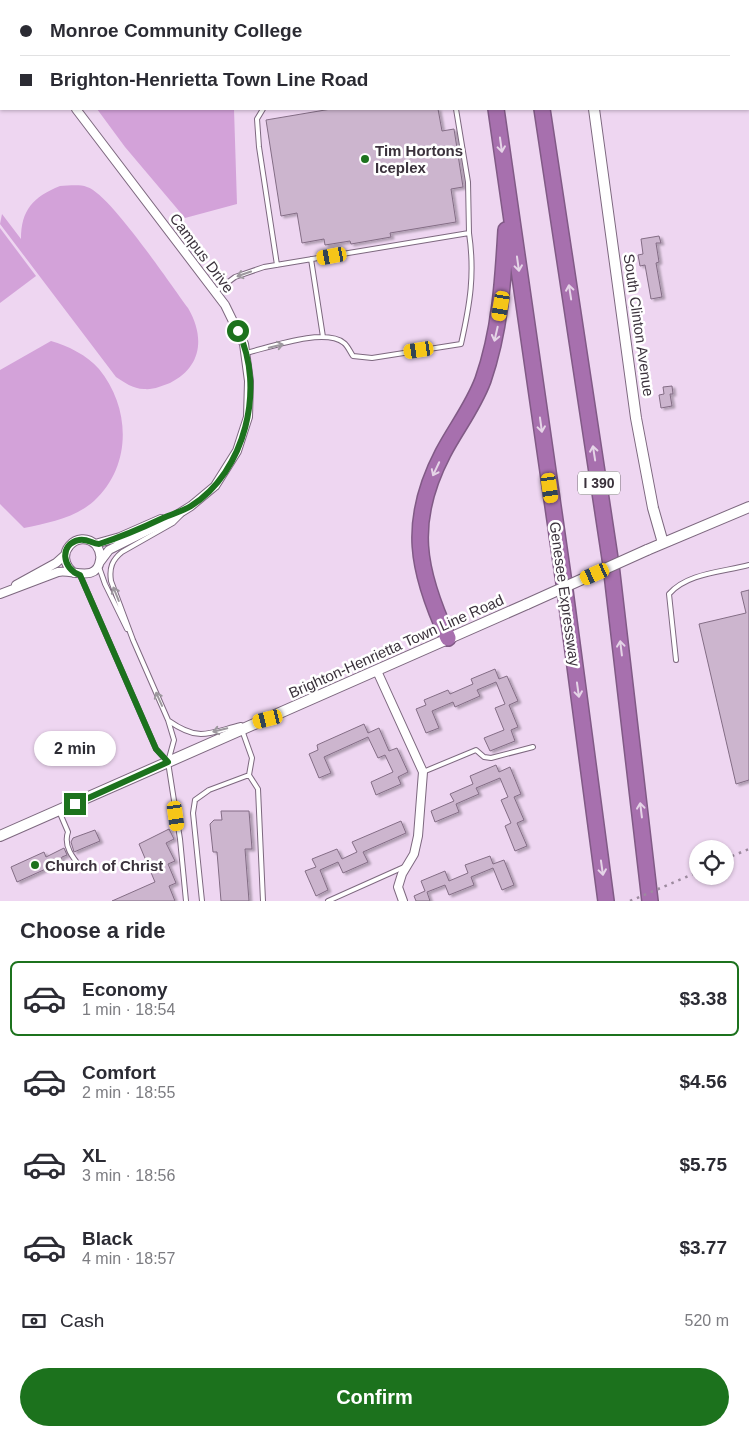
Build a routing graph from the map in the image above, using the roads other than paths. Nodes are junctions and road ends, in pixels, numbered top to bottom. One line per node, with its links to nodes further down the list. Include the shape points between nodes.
1 (77, 110): 11 (street, Campus Drive)
2 (262, 110): 10 (lane, via 257,118 259,148)
3 (456, 110): 8 (lane, via 468,182)
4 (496, 110): 7 (highway, Genesee Expressway, one-way to 7)
5 (542, 110): 35 (highway, I 390, one-way to 5, via 611,565)
6 (594, 110): 16 (street, South Clinton Avenue, via 642,451 653,508)
7 (506, 181): 23 (highway, one-way to 23, via 504,270 496,335 471,408 443,453 430,482 419,526 424,575); 43 (highway, Genesee Expressway, one-way to 43)
8 (470, 233): 9 (lane); 12 (lane, via 471,300 461,344 372,358 353,356 343,342)
9 (311, 260): 10 (lane); 12 (lane)
10 (277, 265): 11 (lane, one-way to 11, via 235,277)
11 (215, 292): 13 (street, Campus Drive, via 225,305)
12 (323, 337): 13 (lane, one-way to 12)
13 (246, 353): 14 (street, Campus Drive, via 250,381 248,417 237,451 215,486)
14 (191, 506): 17 (street, Campus Drive, via 120,537); 19 (street, Campus Drive, via 109,550); 24 (lane, one-way to 14, via 110,581 112,564 122,552 173,523)
15 (749, 507): 16 (street, Brighton-Henrietta Town Line Road)
16 (664, 543): 23 (street, Brighton-Henrietta Town Line Road, bridge)
17 (95, 544): 18 (street, via 78,540 68,547); 19 (street, via 100,554)
18 (65, 555): 21 (street, via 66,564); 22 (street, via 56,564)
19 (99, 563): 21 (street, via 91,573); 24 (lane, via 116,610)
20 (749, 566): 25 (lane, via 692,579 681,583 669,594)
21 (77, 574): 22 (street, via 58,572); 30 (lane, via 156,749)
22 (1, 593)
23 (448, 638): 26 (street, Brighton-Henrietta Town Line Road)
24 (133, 640): 27 (lane, one-way to 24)
25 (676, 660)
26 (377, 670): 28 (street, Brighton-Henrietta Town Line Road); 31 (street)
27 (168, 720): 28 (lane, one-way to 27, via 200,736 182,730); 30 (lane, via 174,740)
28 (241, 728): 30 (street, Brighton-Henrietta Town Line Road); 32 (lane, via 252,758)
29 (533, 747): 31 (lane, via 491,758 476,750)
30 (168, 762): 33 (street, Brighton-Henrietta Town Line Road); 38 (lane)
31 (423, 772): 36 (street, via 418,836)
32 (249, 775): 39 (lane, via 209,790 195,800 193,814); 40 (lane, via 258,789)
33 (59, 811): 34 (street, Brighton-Henrietta Town Line Road); 37 (lane, via 68,832 66,841 72,858)
34 (0, 836)
35 (646, 858): 44 (highway, I 390); 45 (highway)
36 (408, 865): 41 (lane); 42 (street, via 398,887)
37 (82, 868)
38 (186, 901)
39 (202, 901)
40 (263, 901)
41 (328, 901)
42 (403, 901)
43 (606, 901)
44 (650, 901)
45 (656, 901)

